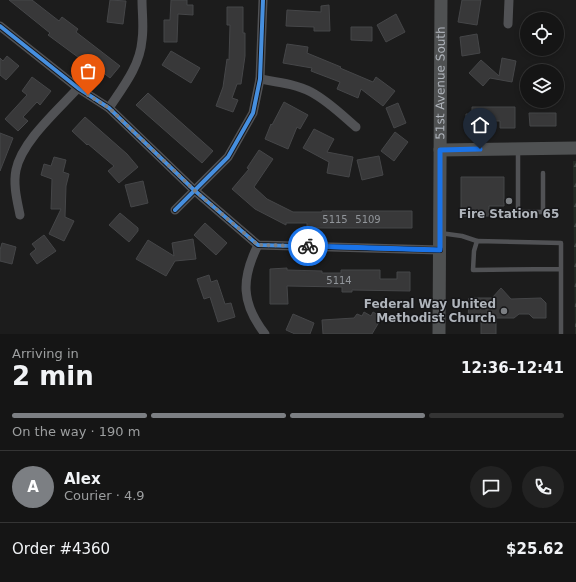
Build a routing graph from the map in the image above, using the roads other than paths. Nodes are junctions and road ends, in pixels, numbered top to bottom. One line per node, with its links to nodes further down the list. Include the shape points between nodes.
1 (142, 0): 9 (street, via 142,41 138,62)
2 (263, 0): 7 (street)
3 (441, 0): 13 (main road, 51st Avenue South)
4 (508, 0): 5 (street)
5 (508, 24)
6 (0, 26): 8 (street)
7 (260, 79): 10 (street, via 311,92); 15 (street, via 253,113 228,157)
8 (78, 88): 9 (street); 17 (street, via 30,141 19,158 15,188)
9 (109, 108): 15 (street)
10 (356, 127)
11 (576, 148): 12 (main road)
12 (518, 149): 13 (main road); 14 (lane, via 518,212 543,212)
13 (440, 150): 18 (main road, 51st Avenue South)
14 (543, 173)
15 (194, 190): 16 (street); 20 (street)
16 (175, 210)
17 (20, 215)
18 (440, 233): 19 (lane, via 462,236); 21 (main road, 51st Avenue South)
19 (477, 242): 22 (lane, via 561,242); 22 (lane, via 473,270)
20 (258, 245): 21 (street); 23 (street, via 249,266 246,293 250,310)
21 (440, 250): 24 (main road, 51st Avenue South)
22 (561, 269): 25 (lane)
23 (265, 334)
24 (439, 334)
25 (561, 334)

